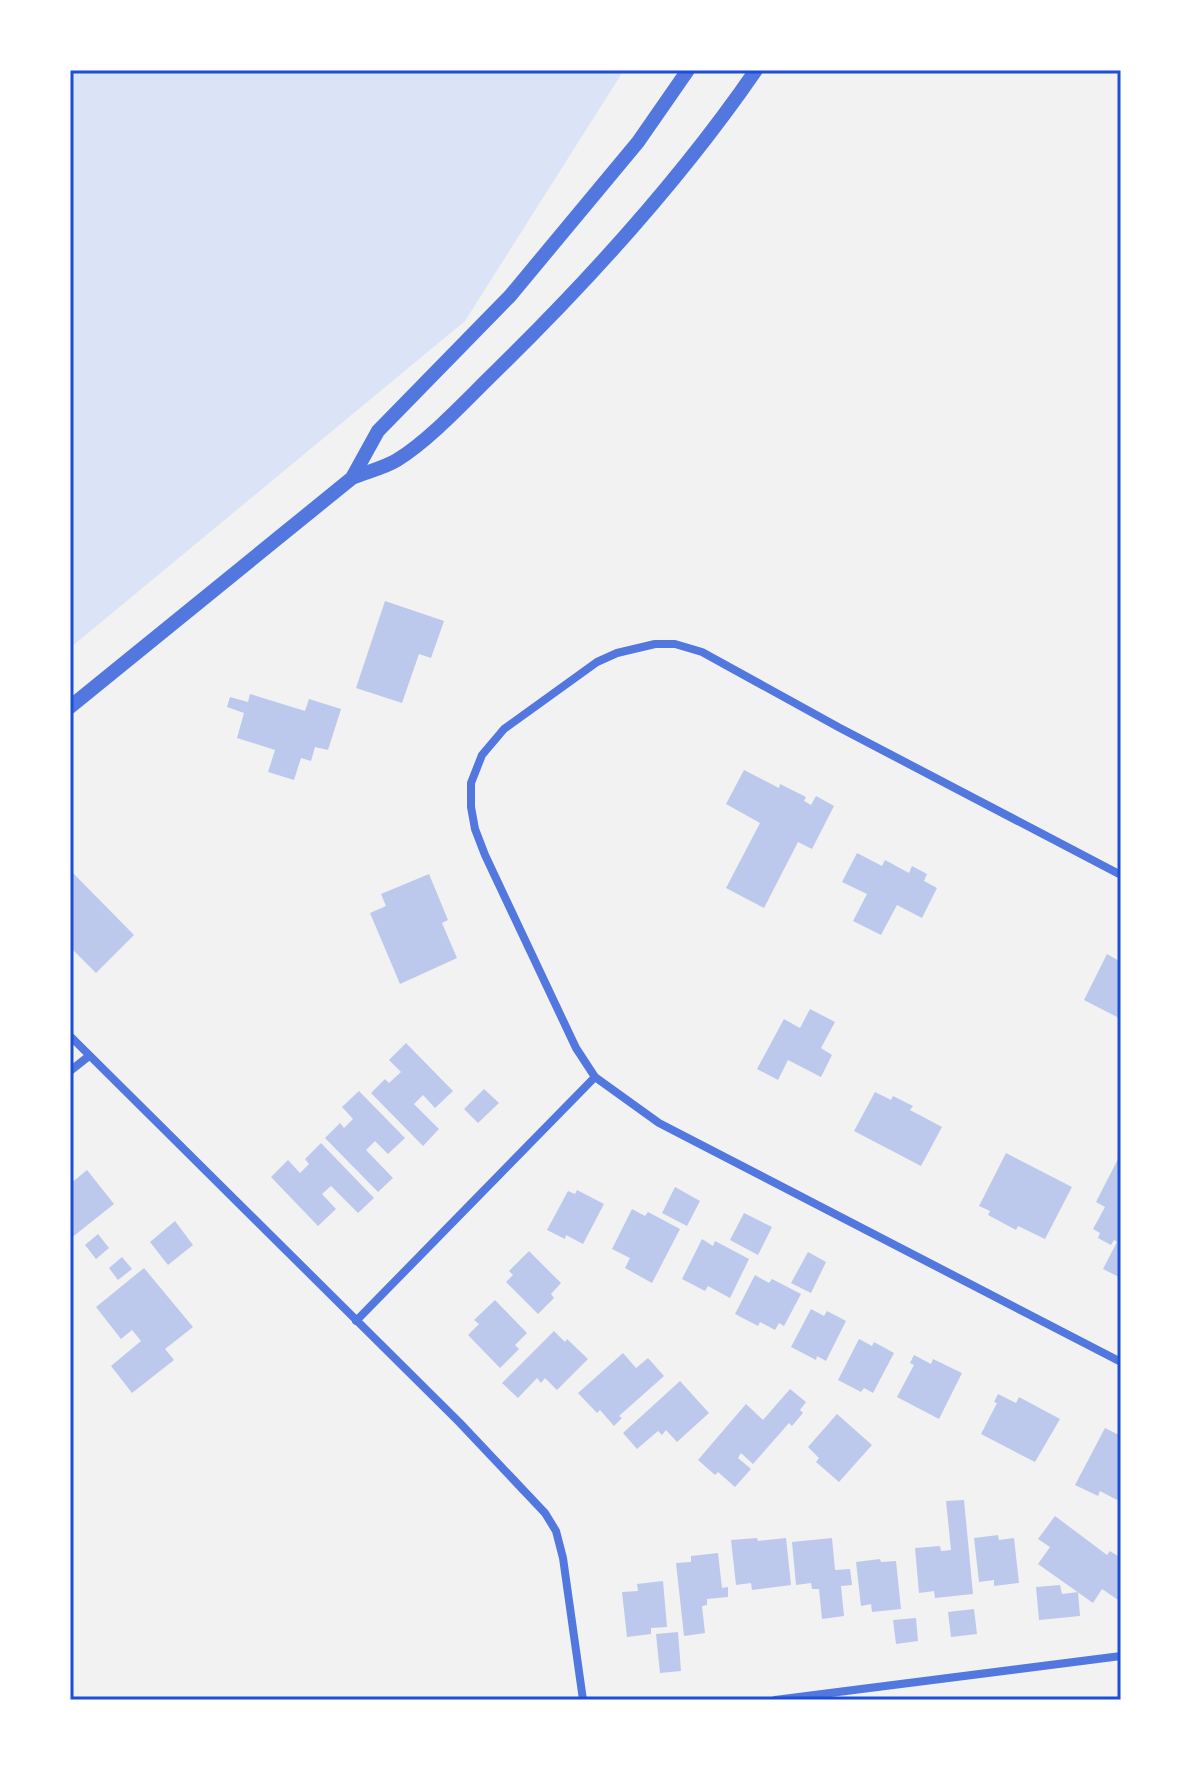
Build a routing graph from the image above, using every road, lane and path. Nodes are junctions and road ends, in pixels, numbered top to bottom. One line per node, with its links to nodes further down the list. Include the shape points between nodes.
1 (688, 70): 3 (street, via 638,142 510,296 378,431)
2 (756, 70): 3 (street, via 646,212 545,323 451,415 396,460)
3 (352, 478): 4 (street)
4 (70, 707)
5 (1121, 875): 9 (street, via 702,652 655,644 617,653 504,729 482,755 471,783 475,829 485,855 559,1015)
6 (70, 1036): 7 (street)
7 (89, 1056): 8 (street); 10 (street)
8 (70, 1071)
9 (595, 1077): 10 (street); 11 (street, via 659,1123)
10 (356, 1321): 13 (street, via 459,1422 556,1531)
11 (1121, 1362)
12 (1121, 1656): 14 (street)
13 (583, 1700)
14 (775, 1700)

